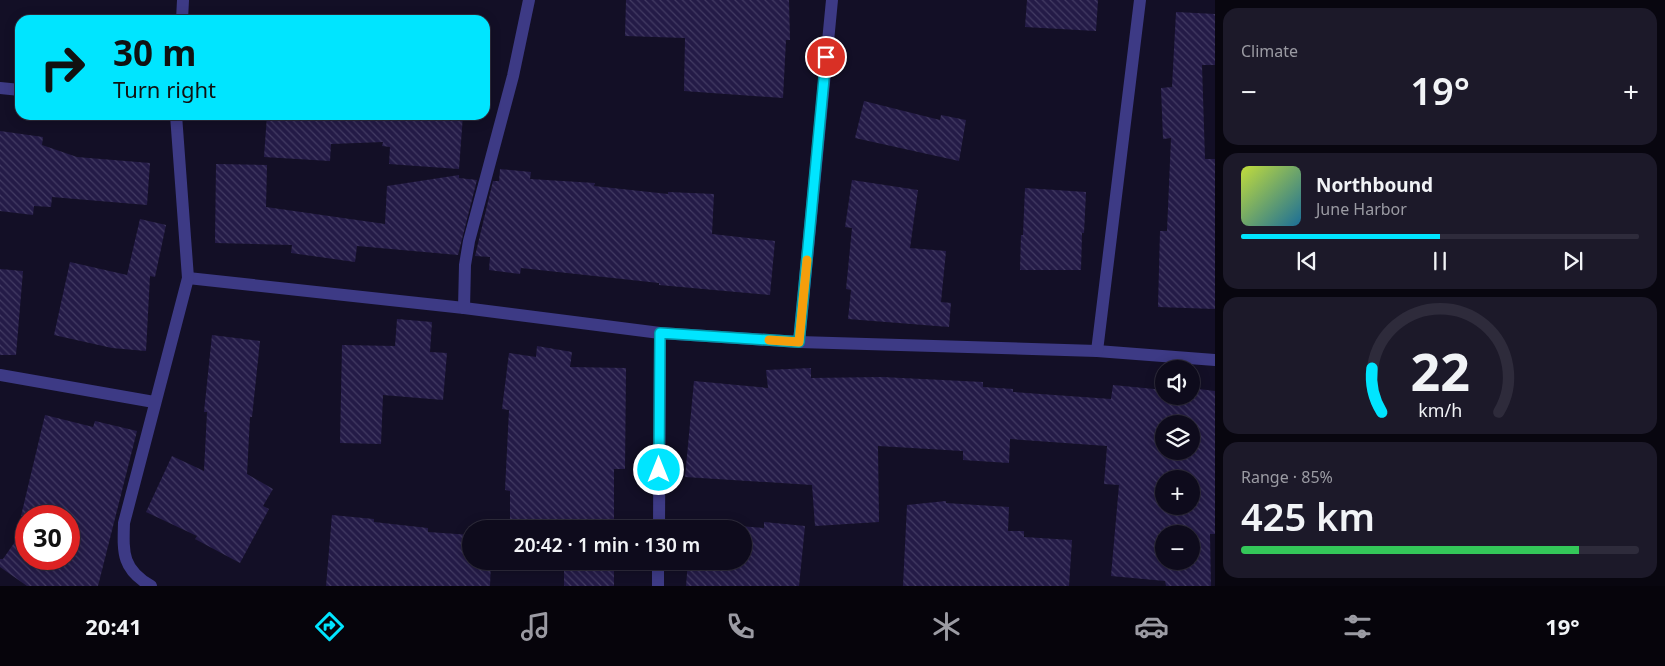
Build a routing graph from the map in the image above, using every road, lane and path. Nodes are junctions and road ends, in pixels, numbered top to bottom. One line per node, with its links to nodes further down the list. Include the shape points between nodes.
1 (183, 0): 5 (street)
2 (529, 0): 10 (street, via 513,76 469,241)
3 (832, 0): 12 (street)
4 (1140, 0): 13 (street)
5 (182, 15)
6 (0, 88): 7 (street)
7 (15, 90)
8 (176, 120): 9 (street)
9 (188, 278): 10 (street); 16 (street)
10 (464, 308): 11 (street)
11 (660, 333): 12 (street); 17 (street)
12 (799, 342): 13 (street)
13 (1097, 351): 14 (street)
14 (1215, 360)
15 (0, 375): 16 (street)
16 (154, 402): 19 (street, via 124,523 123,556 140,580)
17 (659, 520)
18 (658, 570): 20 (street)
19 (152, 586)
20 (658, 586)

